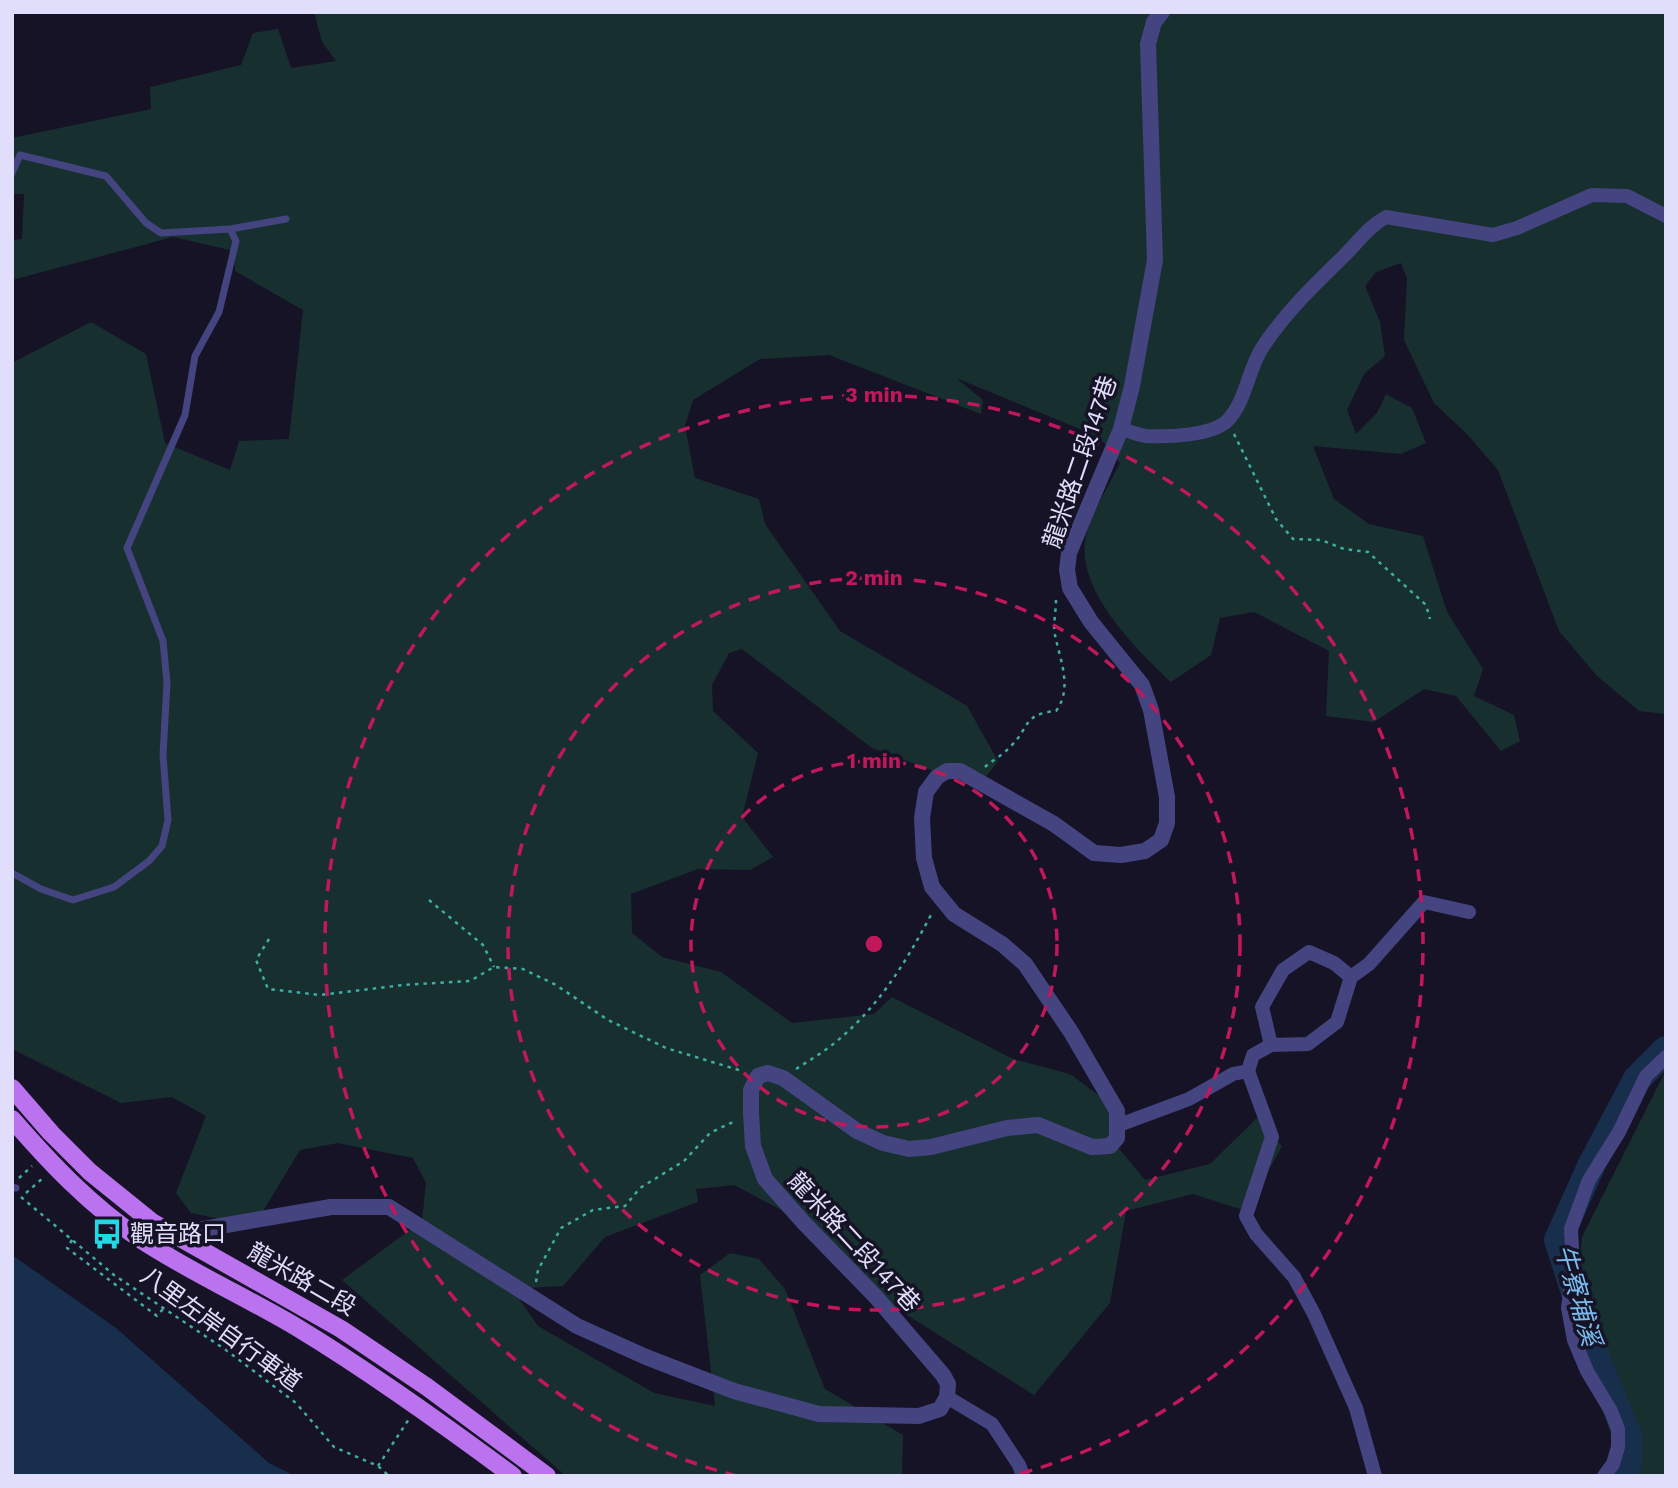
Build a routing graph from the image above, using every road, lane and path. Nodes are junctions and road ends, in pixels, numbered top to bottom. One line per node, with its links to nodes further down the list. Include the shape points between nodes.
1 (1162, 12): 7 (street, 龍米路二段147巷, via 1154,22 1149,44 1155,260)
2 (12, 173): 5 (lane, via 20,155 106,176 160,233)
3 (1666, 216): 6 (street, via 1627,197 1591,195 1493,235 1386,218 1372,225 1284,320 1262,349)
4 (286, 219): 5 (lane)
5 (230, 229): 11 (lane, via 236,241 219,312 195,356 185,415 127,548 163,641 168,820 162,846 114,887 73,900)
6 (1228, 421): 7 (street, via 1196,434 1145,436); 9 (path, via 1276,519 1293,539 1321,540 1368,552 1426,605)
7 (1121, 429): 8 (street, 龍米路二段147巷, via 1069,553)
8 (1070, 588): 10 (path, via 1056,600 1054,631 1064,670 1064,701 1056,711 1040,712 1023,727 1013,745); 10 (street, 龍米路二段147巷, via 1142,685 1167,797 1167,823 1161,840 1145,850 1121,855 1094,853 1054,824)
9 (1430, 619)
10 (971, 777): 12 (street, 龍米路二段147巷, via 947,771 926,792 924,858 932,887)
11 (12, 873)
12 (940, 897): 22 (path, via 909,958 879,1000 836,1042); 26 (street, 龍米路二段147巷, via 954,914 1025,964 1111,1099)
13 (429, 900): 16 (path, via 484,945)
14 (1469, 912): 17 (street, via 1424,902 1369,964)
15 (269, 939): 16 (path, via 256,960 268,989 320,995 470,981)
16 (494, 967): 21 (path, via 523,969 608,1020 666,1048)
17 (1350, 977): 18 (street, via 1337,1022 1308,1044); 18 (street, via 1334,963 1309,952 1283,970 1262,1007)
18 (1271, 1045): 20 (street, via 1253,1055)
19 (1666, 1057): 44 (street, via 1646,1076 1589,1180 1571,1228 1568,1308 1574,1340 1618,1429 1614,1464)
20 (1248, 1071): 26 (street, via 1233,1074 1189,1100); 43 (street, via 1272,1137 1245,1216 1294,1277 1314,1314 1356,1408)
21 (758, 1076): 22 (street, via 768,1073); 24 (street, 龍米路二段147巷, via 751,1090)
22 (783, 1078): 26 (street, via 857,1131 909,1149 1038,1125 1092,1147 1110,1146 1118,1138)
23 (12, 1088): 31 (main road, 龍米路二段, via 90,1172)
24 (751, 1113): 34 (path, via 710,1133 684,1161 640,1188 625,1206 593,1210 561,1228 538,1270); 36 (street, 龍米路二段147巷, via 753,1146 765,1179 931,1360 947,1384)
25 (12, 1119): 27 (main road, 龍米路二段)
26 (1119, 1125)
27 (49, 1162): 29 (path); 30 (path); 33 (main road, 龍米路二段, via 97,1206)
28 (12, 1172): 29 (path, 八里左岸自行車道)
29 (15, 1185): 30 (path, 八里左岸自行車道)
30 (21, 1198): 32 (path, 八里左岸自行車道)
31 (174, 1234): 33 (street); 34 (street, via 331,1207 389,1207); 41 (main road, 龍米路二段, via 341,1329)
32 (72, 1240): 35 (path, 八里左岸自行車道); 35 (path, via 66,1248 157,1317)
33 (162, 1251): 37 (main road, 龍米路二段, via 306,1333)
34 (533, 1299): 36 (street, via 577,1326 646,1357 734,1391 819,1415 919,1416 940,1409)
35 (163, 1309): 38 (path, 八里左岸自行車道, via 296,1403 334,1447)
36 (947, 1397): 42 (street, via 992,1424)
37 (418, 1406): 38 (path); 40 (main road, 龍米路二段)
38 (378, 1465): 39 (path, 八里左岸自行車道)
39 (389, 1476)
40 (513, 1476)
41 (547, 1476)
42 (1023, 1476)
43 (1375, 1476)
44 (1604, 1476)

